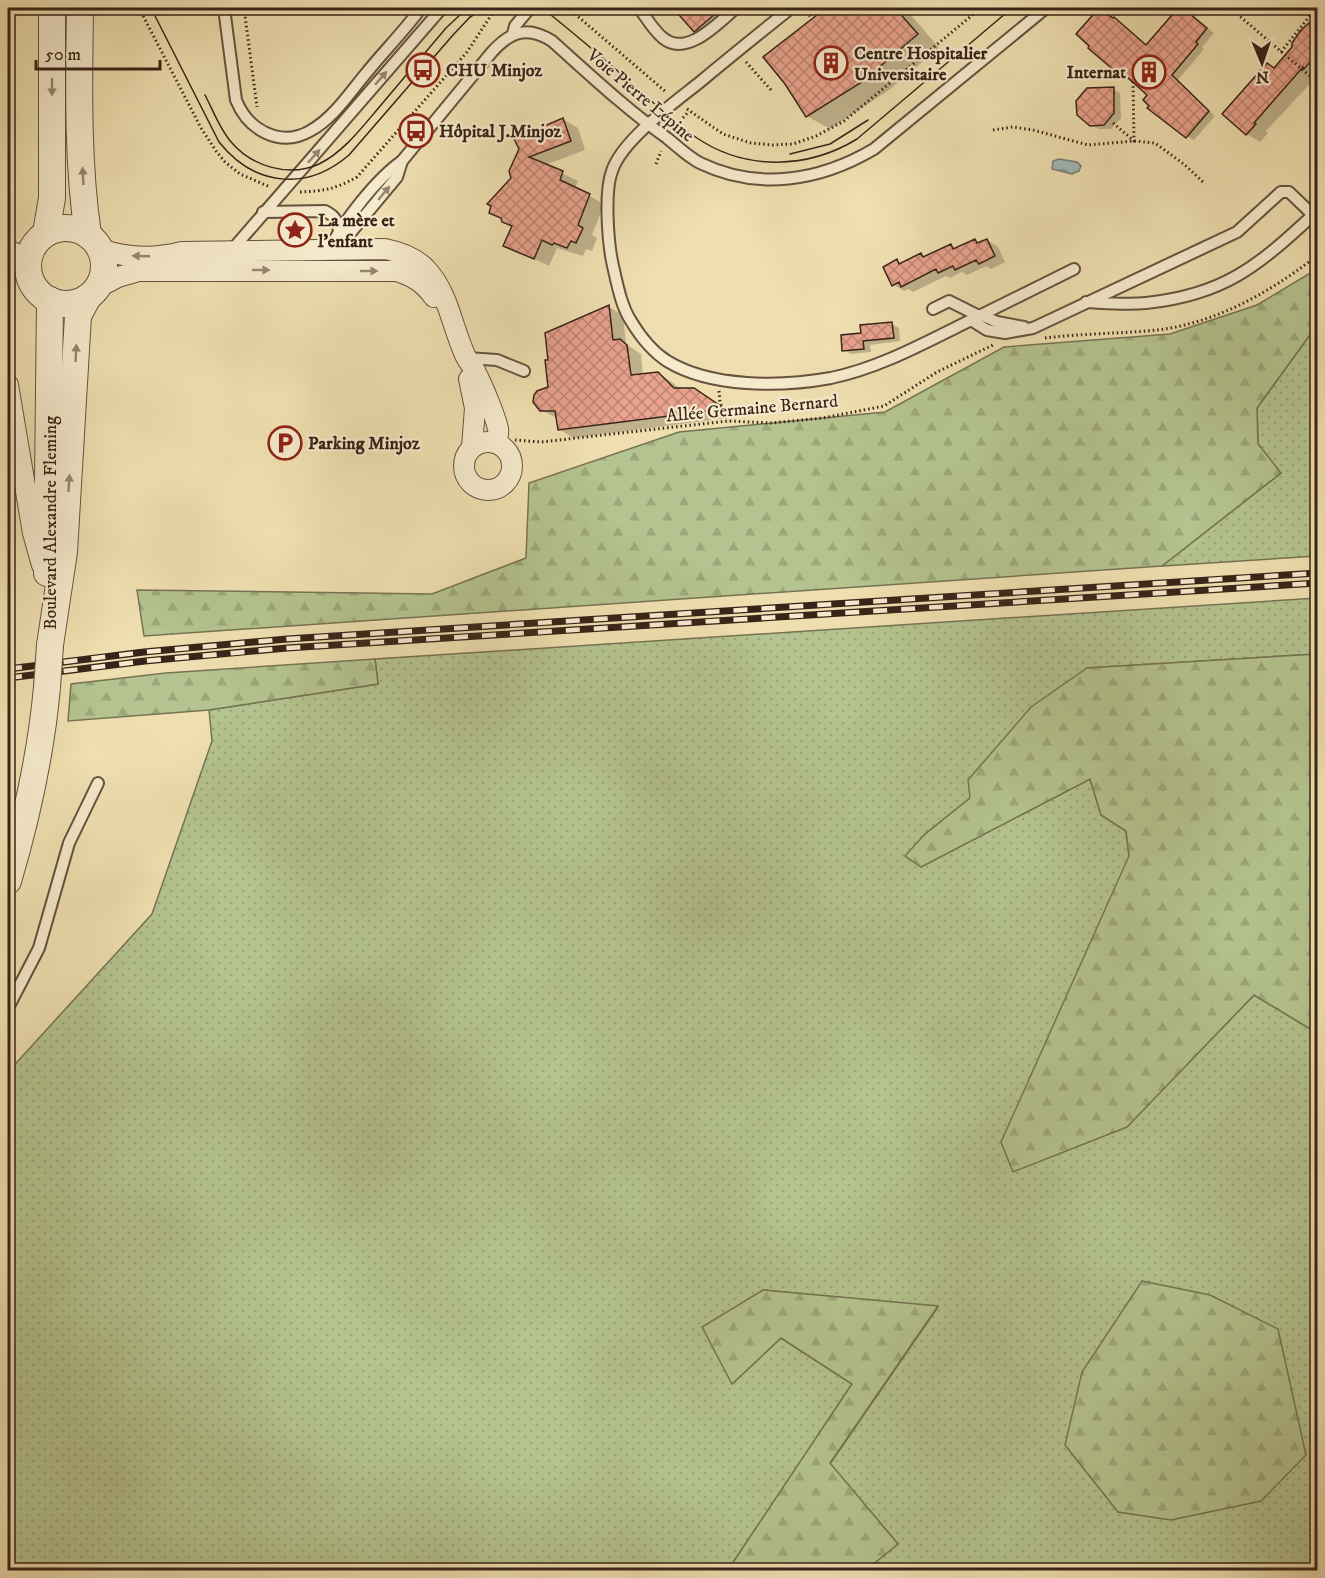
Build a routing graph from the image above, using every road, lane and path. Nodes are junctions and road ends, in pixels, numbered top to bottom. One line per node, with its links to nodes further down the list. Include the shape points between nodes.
1 (51, 8): 41 (street, one-way to 41, via 52,198)
2 (80, 8): 42 (street, one-way to 2, via 85,213)
3 (139, 8): 37 (path, via 216,151 240,174)
4 (224, 8): 32 (lane, via 236,100 241,112)
5 (244, 8): 32 (path)
6 (421, 8): 27 (lane)
7 (442, 8): 29 (lane, one-way to 7)
8 (492, 8): 37 (path, via 467,52 357,177 323,192)
9 (530, 8): 20 (lane)
10 (568, 8): 26 (path)
11 (639, 8): 12 (lane, via 663,38 683,44 696,40)
12 (736, 8)
13 (791, 8): 21 (lane)
14 (804, 8): 19 (path)
15 (981, 8): 28 (path, via 844,122 793,144 751,143 723,134)
16 (1046, 8): 31 (lane, Voie Pierre Lépine, via 874,149 826,172 768,179 723,172 698,162)
17 (1230, 8): 22 (path)
18 (1316, 8): 22 (path)
19 (812, 19)
20 (513, 34): 31 (lane, Voie Pierre Lépine, via 542,35 552,41); 35 (lane, via 492,52)
21 (737, 51): 25 (path); 31 (lane)
22 (1281, 52): 23 (path)
23 (1311, 77)
24 (1133, 79): 34 (path)
25 (771, 90)
26 (672, 97)
27 (344, 98): 29 (lane); 32 (lane, via 330,117 308,133 288,138)
28 (683, 106)
29 (343, 122): 37 (lane, one-way to 29)
30 (1113, 123): 34 (path)
31 (648, 126): 61 (lane, via 612,170 608,233 618,284 630,320 645,341 667,361 694,374)
32 (260, 130)
33 (993, 130): 34 (path, via 1033,130 1088,145)
34 (1134, 141): 36 (path, via 1155,143)
35 (402, 161): 39 (lane); 40 (lane, one-way to 35, via 397,177)
36 (1205, 184)
37 (284, 189): 38 (lane)
38 (263, 212): 39 (lane, via 325,211 337,221); 45 (lane)
39 (339, 231): 44 (lane)
40 (352, 231): 43 (lane); 44 (lane)
41 (46, 233): 42 (street, via 56,229 78,230); 46 (street)
42 (94, 242): 45 (street, one-way to 42, via 182,252 165,257 118,255); 51 (street, via 104,269)
43 (366, 249): 44 (street); 55 (street, via 400,252 415,259 438,284)
44 (329, 250): 45 (street); 50 (street)
45 (231, 251): 49 (lane)
46 (18, 255): 52 (street, via 32,284)
47 (1317, 255): 57 (path, via 1281,283 1237,307 1202,320 1165,328)
48 (1074, 269): 56 (lane)
49 (184, 270): 50 (street, one-way to 50); 51 (street, via 139,271 118,277)
50 (310, 270): 55 (street, one-way to 55, via 396,271 412,275 426,285)
51 (92, 293): 52 (street, via 69,303); 67 (street, Boulevard Alexandre Fleming, one-way to 51, via 64,552 78,316)
52 (50, 300): 66 (street, Boulevard Alexandre Fleming)
53 (1086, 302): 53 (lane, via 1237,232 1281,192 1289,192 1313,215 1270,255 1234,279 1204,292 1145,303); 56 (lane, via 1033,328 1005,333 987,330)
54 (933, 309): 56 (lane, via 950,300)
55 (449, 315): 59 (street)
56 (977, 317): 61 (lane, via 874,366 831,378 743,383)
57 (1038, 339)
58 (994, 345): 63 (path, Allée Germaine Bernard, via 937,372 884,406 823,418 771,423)
59 (467, 358): 60 (lane, via 497,360); 64 (street); 65 (street, via 475,408)
60 (525, 371)
61 (717, 378): 63 (path, via 720,402)
62 (8, 385): 66 (street, via 33,533)
63 (728, 421): 64 (path, Allée Germaine Bernard, via 541,442)
64 (505, 441): 65 (street); 65 (street, via 512,467 506,482 492,489 476,487 465,475 464,459)
65 (472, 447)
66 (47, 586): 67 (street, Boulevard Alexandre Fleming)
67 (50, 645): 69 (street, bridge, via 44,723 33,790)
68 (98, 783): 70 (lane, via 69,843 39,948)
69 (8, 881)
70 (8, 1008)

